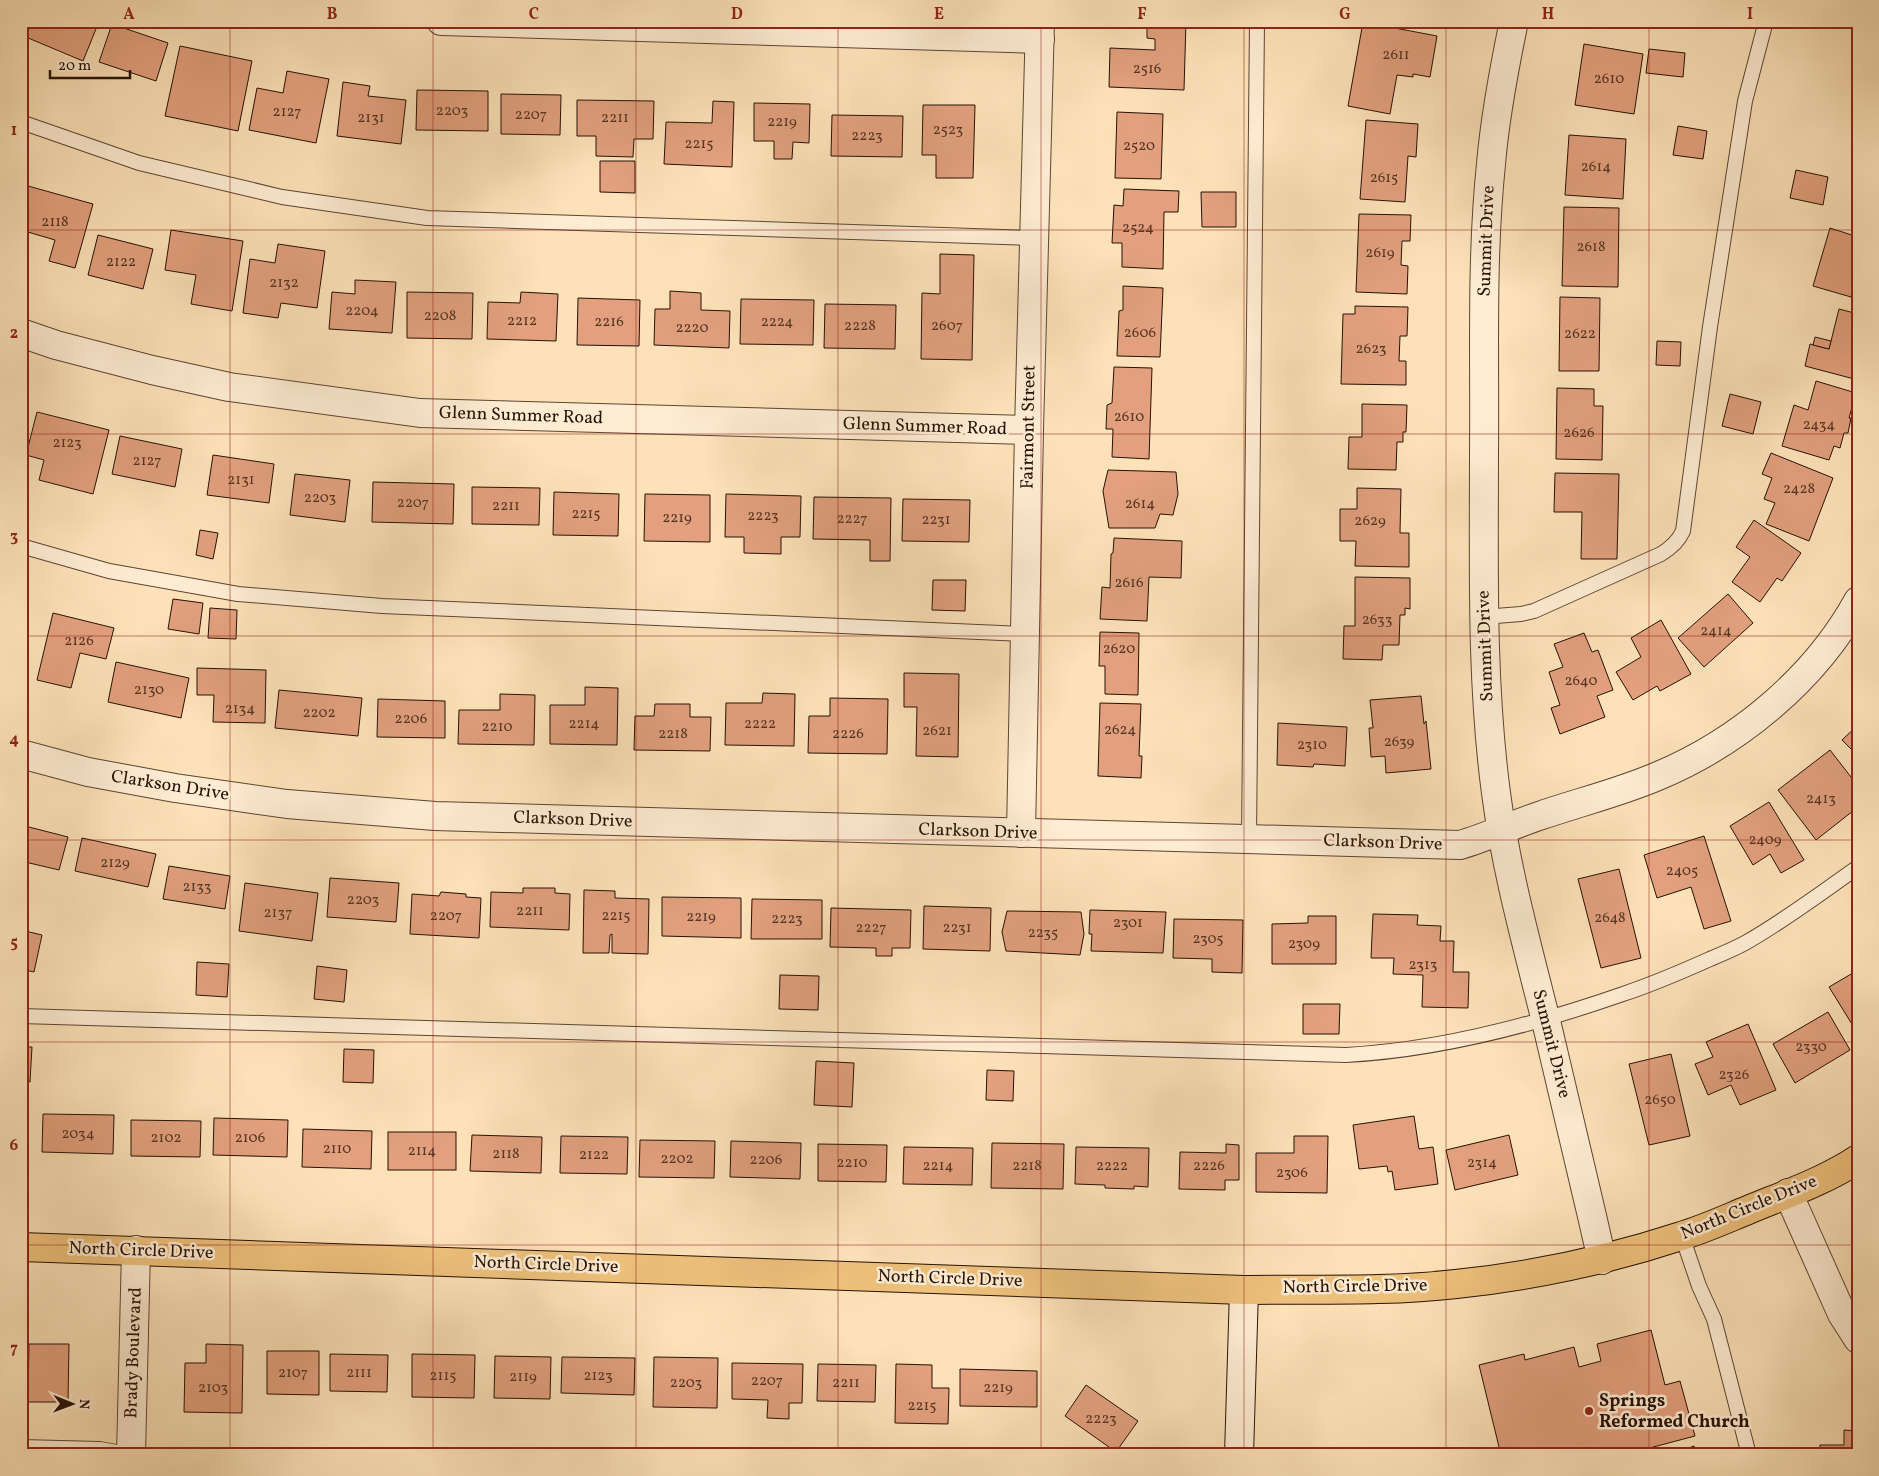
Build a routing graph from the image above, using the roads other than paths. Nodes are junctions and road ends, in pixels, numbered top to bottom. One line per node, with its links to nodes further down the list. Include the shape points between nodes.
1 (441, 21): 5 (street)
2 (1257, 21): 17 (lane)
3 (1514, 21): 12 (street, Summit Drive, via 1501,82 1490,165 1485,268)
4 (1766, 21): 12 (lane, via 1745,101 1683,531 1679,540 1661,554 1550,605 1521,614)
5 (1040, 30): 7 (street, Fairmont Street)
6 (21, 122): 7 (lane, via 139,163 282,197 426,218)
7 (1034, 238): 9 (street, Fairmont Street)
8 (21, 333): 9 (street, Glenn Summer Road, via 56,346 229,387 420,414)
9 (1029, 430): 13 (street, Fairmont Street)
10 (21, 546): 13 (lane, via 109,571 238,594 382,606)
11 (1858, 601): 15 (street, Clarkson Drive, via 1829,645 1800,678 1766,710 1722,742 1657,777)
12 (1484, 617): 15 (street, Summit Drive, via 1490,744)
13 (1025, 634): 16 (street, Fairmont Street)
14 (21, 754): 16 (street, Clarkson Drive, via 88,772 287,804 416,814)
15 (1502, 829): 17 (street, Clarkson Drive, via 1460,845); 20 (street, Summit Drive, via 1523,934)
16 (1021, 833): 17 (street, Clarkson Drive)
17 (1249, 839)
18 (1858, 867): 20 (lane, via 1744,944 1662,981)
19 (21, 1016): 20 (lane, via 1346,1054 1381,1053 1433,1045)
20 (1545, 1019): 26 (street, Summit Drive)
21 (1858, 1160): 22 (main road, North Circle Drive)
22 (1788, 1193): 23 (main road, North Circle Drive); 28 (street, via 1842,1314)
23 (1682, 1236): 26 (main road, North Circle Drive); 32 (lane, via 1714,1319)
24 (21, 1247): 25 (main road, North Circle Drive)
25 (136, 1250): 27 (main road, North Circle Drive); 30 (street, Brady Boulevard)
26 (1602, 1260): 27 (main road, North Circle Drive, via 1454,1284 1387,1289)
27 (1244, 1290): 31 (street)
28 (1858, 1339)
29 (21, 1447): 30 (lane, via 100,1449)
30 (132, 1455)
31 (1239, 1455)
32 (1749, 1455)

